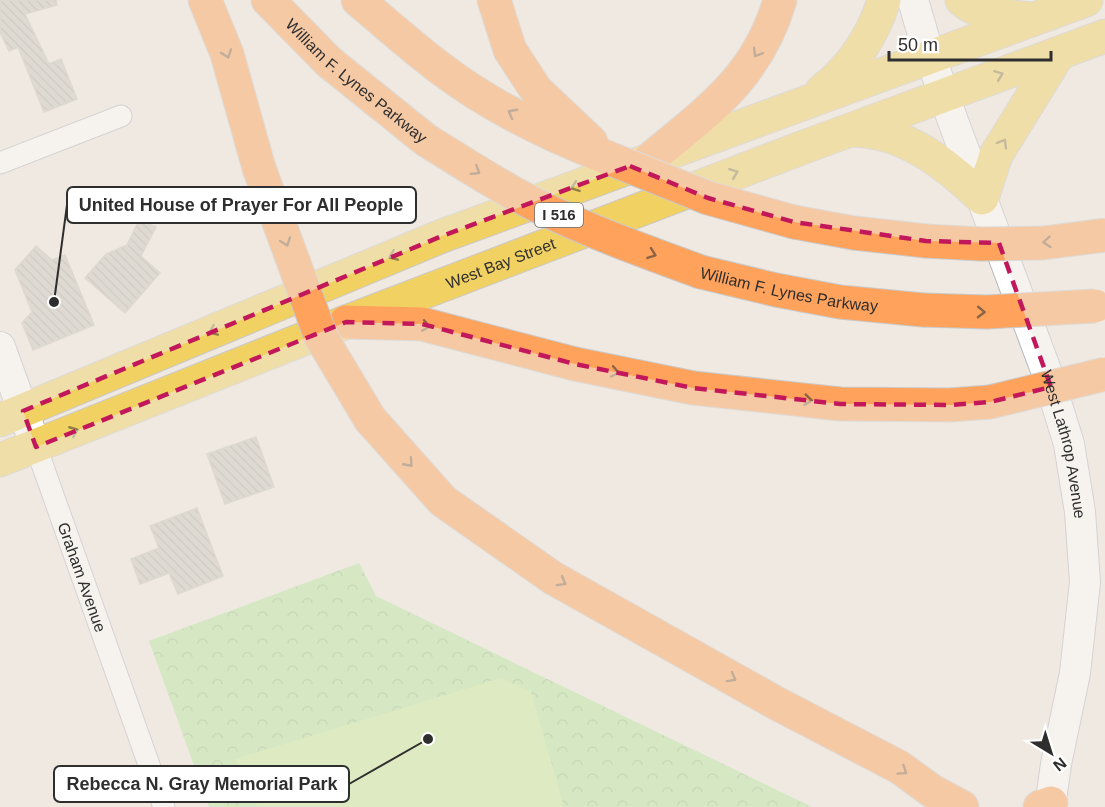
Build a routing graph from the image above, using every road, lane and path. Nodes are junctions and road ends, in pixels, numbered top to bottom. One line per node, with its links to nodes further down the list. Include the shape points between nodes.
1 (205, 0): 30 (highway, one-way to 30, bridge, via 227,54 259,168 321,337 370,419 443,501 553,578 899,767)
2 (268, 0): 23 (highway, William F. Lynes Parkway / I 516, one-way to 23, bridge, via 329,62 426,140 547,210 701,272 840,302 923,310 987,312)
3 (358, 0): 18 (highway, one-way to 3, via 499,106 441,69)
4 (494, 0): 18 (highway, via 510,50)
5 (780, 0): 19 (highway, one-way to 19, via 756,56 737,82)
6 (884, 0): 15 (main road, via 869,36 849,65)
7 (913, 0): 13 (street, West Lathrop Avenue)
8 (962, 0): 10 (main road, via 994,14)
9 (1086, 0): 10 (main road)
10 (1033, 20): 13 (main road)
11 (1105, 36): 12 (main road, West Bay Street)
12 (1059, 53): 14 (main road, West Bay Street, one-way to 12); 21 (main road, one-way to 12, via 996,155)
13 (931, 56): 14 (street, West Lathrop Avenue); 15 (main road)
14 (945, 96): 17 (main road, West Bay Street); 21 (street, West Lathrop Avenue)
15 (810, 101): 19 (main road)
16 (121, 116): 20 (street)
17 (851, 130): 21 (main road, via 871,130 919,147); 24 (main road, West Bay Street, one-way to 17)
18 (567, 133): 22 (highway, one-way to 18, bridge, via 1043,243 926,242 794,222 708,198 611,159)
19 (650, 159): 27 (main road, one-way to 27, via 442,236)
20 (0, 163)
21 (982, 198): 31 (street, West Lathrop Avenue, via 1047,373 1069,444 1080,512 1085,582 1075,673)
22 (1105, 235)
23 (1100, 305)
24 (346, 322): 26 (highway, one-way to 26, bridge, via 422,324 575,364 693,387 840,404 990,402); 28 (main road, West Bay Street, one-way to 24)
25 (0, 347): 27 (street, Graham Avenue)
26 (1105, 374)
27 (11, 416): 28 (street, Graham Avenue)
28 (36, 447): 29 (main road, West Bay Street); 32 (street, Graham Avenue)
29 (0, 460)
30 (940, 799): 33 (highway)
31 (1047, 806)
32 (164, 807)
33 (962, 807)

